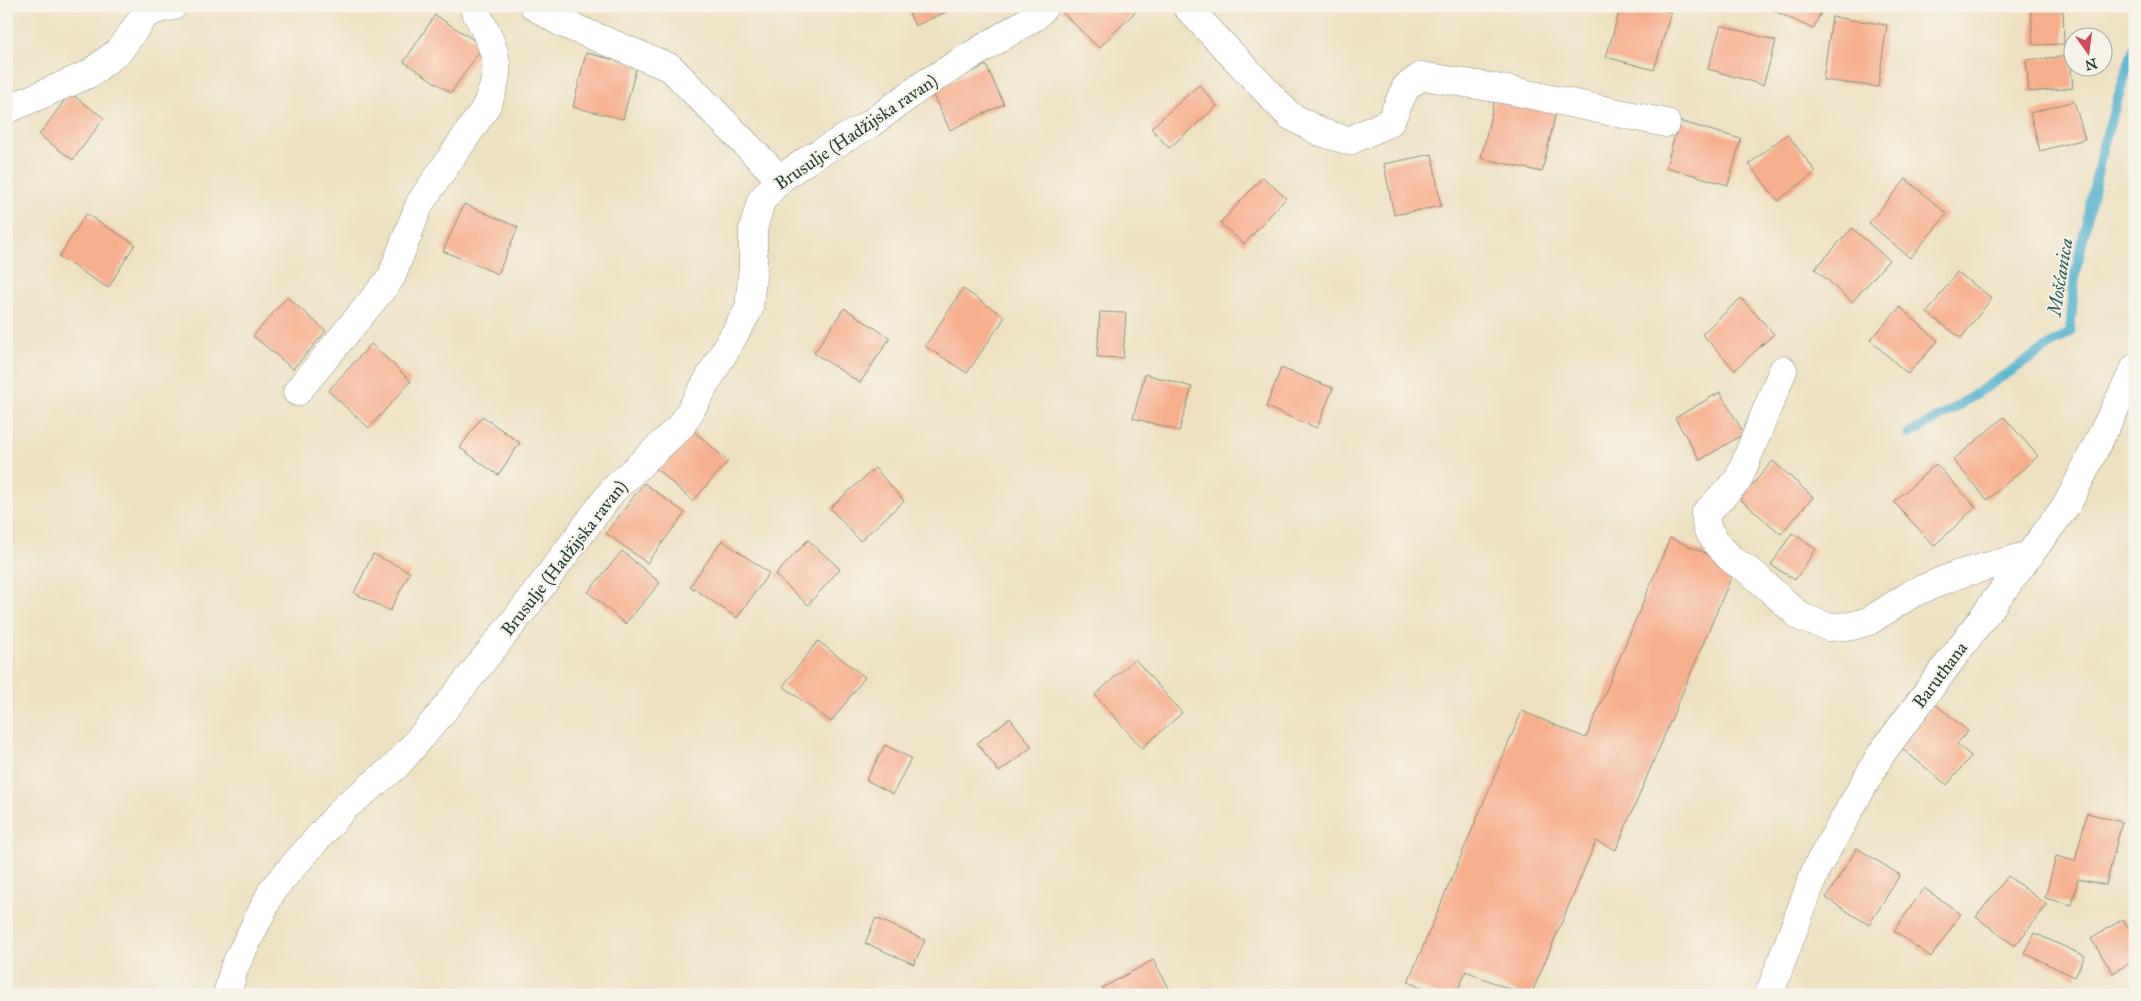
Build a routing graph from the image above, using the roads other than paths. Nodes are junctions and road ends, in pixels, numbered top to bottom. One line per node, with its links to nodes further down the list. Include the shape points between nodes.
1 (173, 6): 6 (street)
2 (473, 6): 12 (street, via 494,50 498,75 492,95 420,204 391,278)
3 (534, 6): 9 (street, via 562,23 671,68)
4 (1045, 6): 9 (street, Brusulje (Hadžijska ravan), via 1036,16)
5 (1186, 6): 8 (street, via 1289,115 1320,132 1349,141 1390,122 1406,87 1422,76 1508,90)
6 (146, 11): 7 (street, via 119,51 89,74)
7 (6, 110)
8 (1666, 123)
9 (780, 179): 14 (street, Brusulje (Hadžijska ravan), via 761,201 753,230 749,308 682,425 613,490 440,715 402,758 345,807 273,889 234,968)
10 (2135, 368): 13 (street, Baruthana, via 2068,503)
11 (1783, 370): 13 (street, via 1738,480 1705,514 1707,528 1717,544 1801,617 1828,627 1852,626 1869,621 1913,593 1959,574)
12 (297, 392)
13 (2030, 555): 15 (street, Baruthana, via 1881,754 1817,867)
14 (227, 995)
15 (1769, 995)

